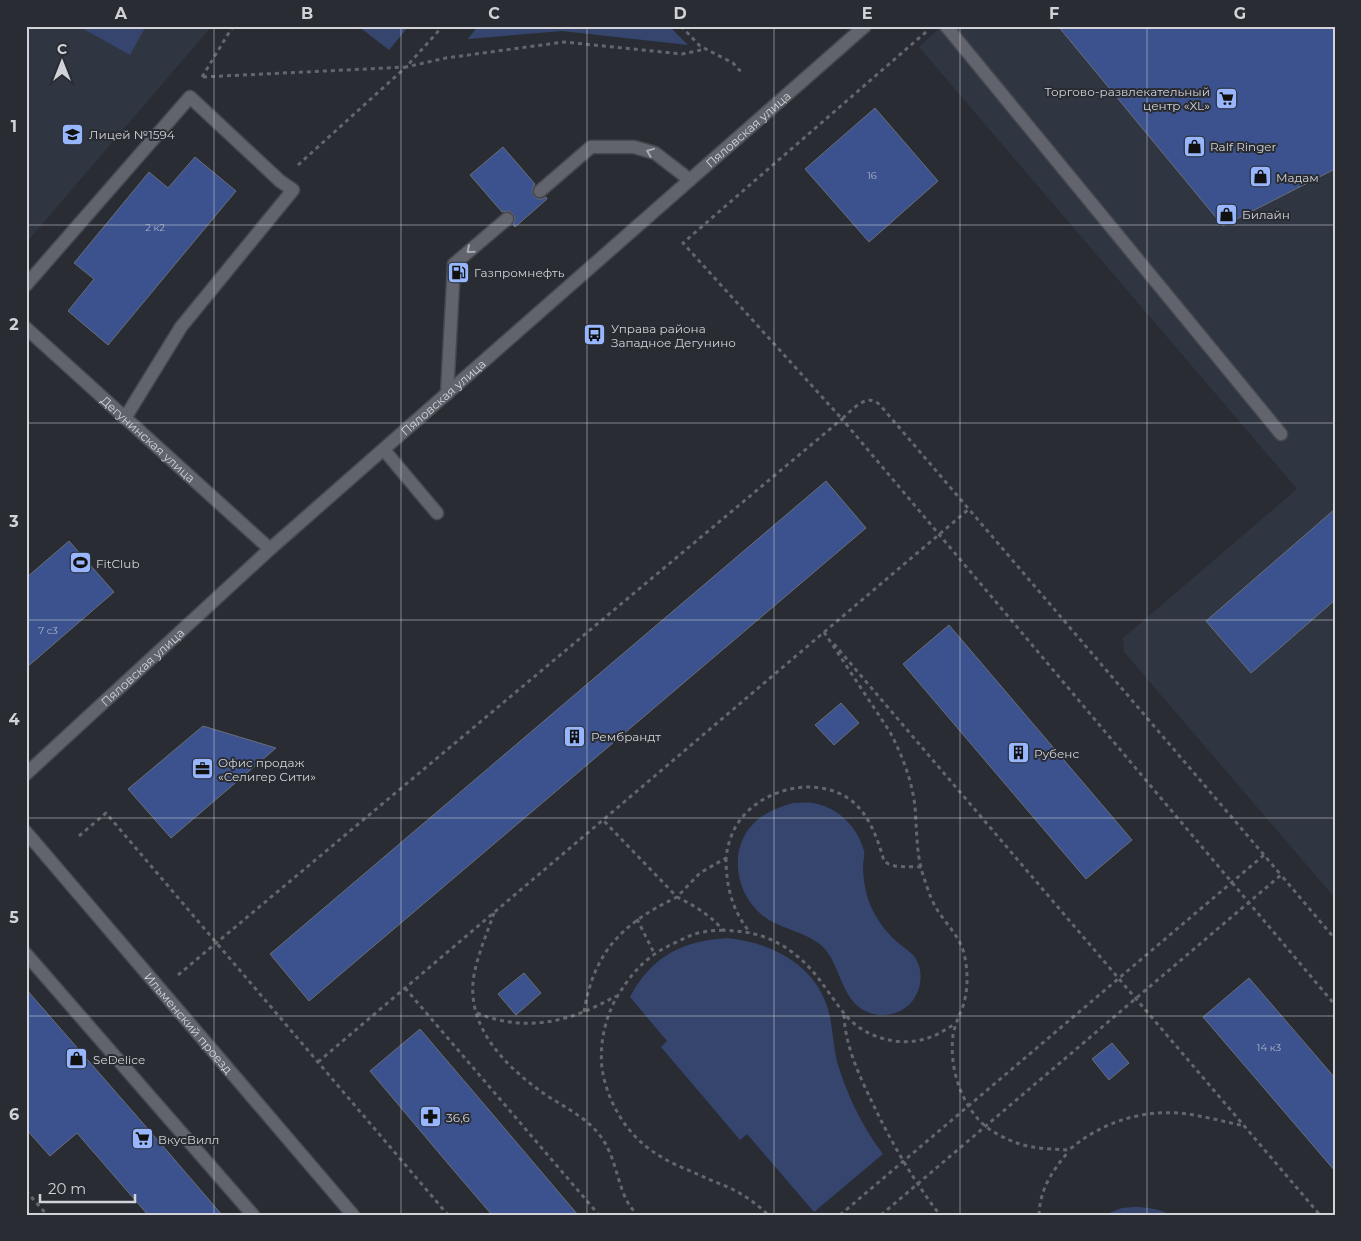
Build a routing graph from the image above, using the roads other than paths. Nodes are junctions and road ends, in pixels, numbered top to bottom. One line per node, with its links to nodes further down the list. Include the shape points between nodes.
1 (864, 26): 3 (street, Пяловская улица)
2 (946, 26): 10 (street)
3 (690, 180): 4 (street, one-way to 4, via 655,153 634,147 590,147); 8 (street, Пяловская улица)
4 (540, 191)
5 (507, 219): 8 (street, one-way to 8, via 454,264)
6 (26, 285): 9 (street, via 190,97 293,190 181,327)
7 (26, 328): 9 (street, Дегунинская улица)
8 (446, 394): 11 (street, Пяловская улица)
9 (125, 418): 13 (street, Дегунинская улица)
10 (1282, 434)
11 (384, 450): 12 (street); 13 (street, Пяловская улица)
12 (437, 512)
13 (270, 550): 14 (street, Пяловская улица)
14 (26, 774)
15 (26, 832): 18 (street, Ильменский проезд)
16 (26, 954): 17 (street)
17 (253, 1215)
18 (353, 1215)

